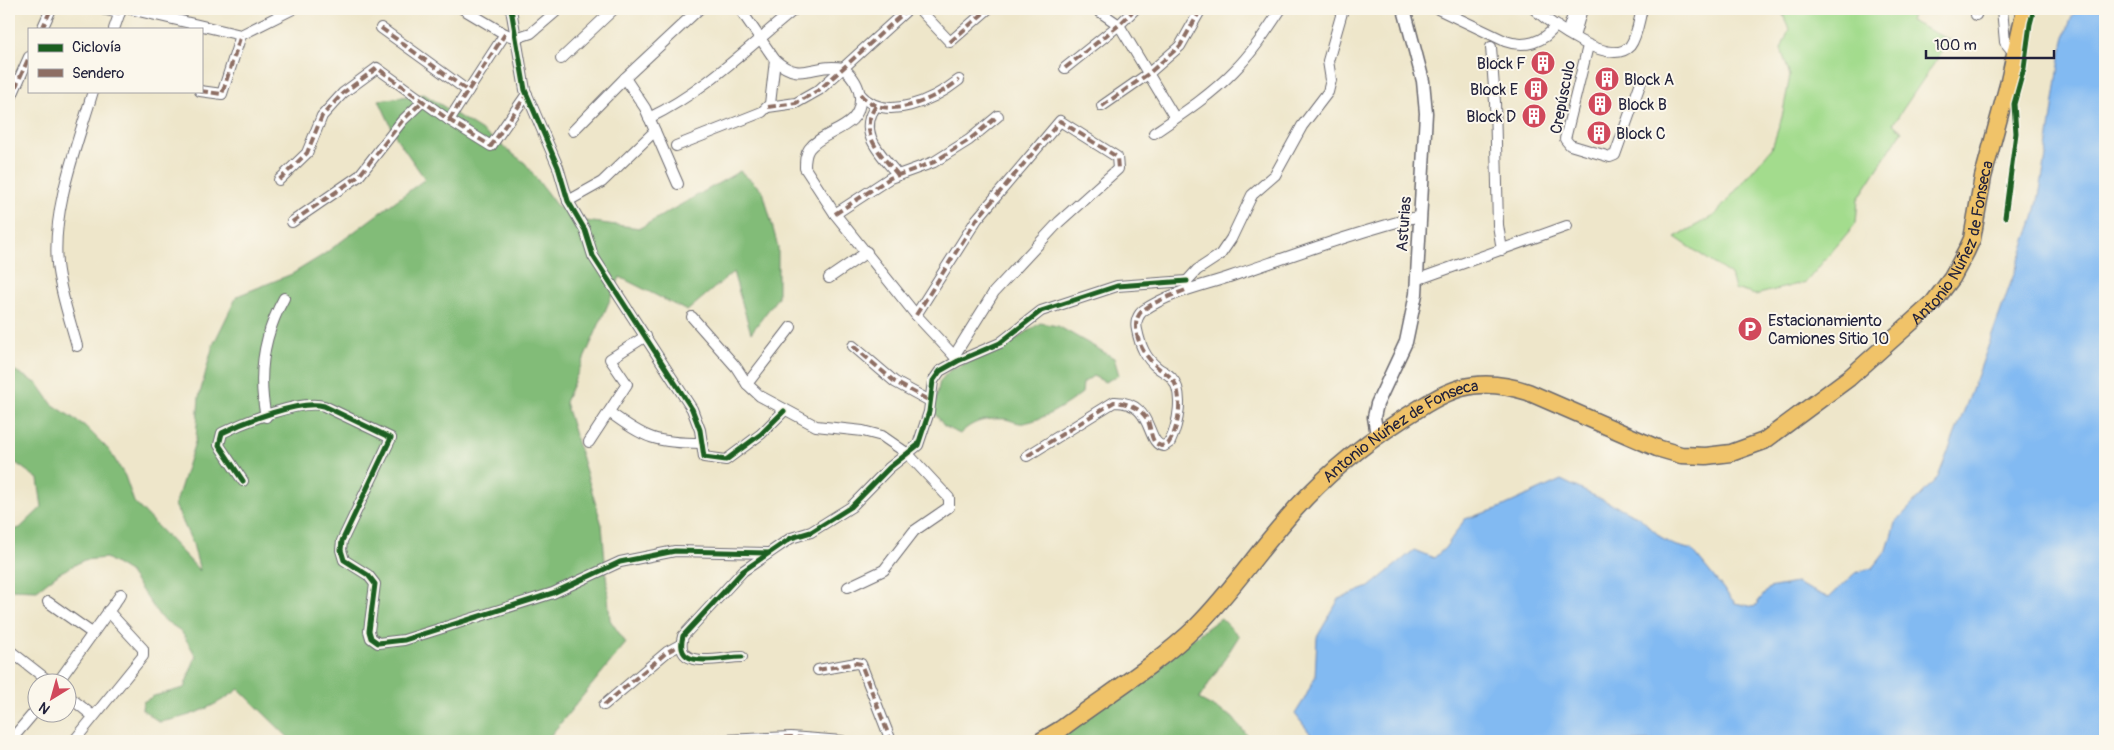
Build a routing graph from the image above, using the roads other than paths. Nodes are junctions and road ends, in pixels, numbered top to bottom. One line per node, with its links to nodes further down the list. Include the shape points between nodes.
1 (51, 9): 30 (street)
2 (101, 9): 27 (street)
3 (293, 9): 34 (street)
4 (463, 9): 33 (street)
5 (511, 9): 37 (street)
6 (559, 9): 37 (street, via 531,33)
7 (614, 9): 42 (street)
8 (699, 9): 47 (street)
9 (740, 9): 36 (street)
10 (795, 9): 36 (street)
11 (908, 9): 44 (street)
12 (919, 9): 13 (street, via 950,42)
13 (988, 9)
14 (1096, 9): 28 (street)
15 (1135, 9): 28 (street)
16 (1201, 9): 46 (street, via 1180,46)
17 (1281, 9): 62 (street, via 1234,71)
18 (1343, 9): 80 (street, via 1328,60 1328,92 1302,126 1275,176 1252,195 1231,240 1220,255 1197,270)
19 (1404, 9): 73 (street, Asturias, via 1426,102)
20 (1438, 9): 29 (street, via 1516,44 1538,41)
21 (1534, 9): 29 (street)
22 (1575, 9): 35 (street)
23 (1582, 9): 35 (street)
24 (1642, 9): 38 (street, via 1632,42 1627,48 1612,52)
25 (2002, 9): 40 (street, via 2005,42)
26 (2025, 9): 40 (main road, Antonio Núñez de Fonseca)
27 (124, 10): 31 (street); 34 (street)
28 (1118, 25): 45 (street); 46 (street)
29 (1556, 25): 35 (street)
30 (42, 28)
31 (115, 28)
32 (381, 28): 51 (street)
33 (505, 34): 37 (street); 51 (street)
34 (241, 35): 50 (street, via 222,94)
35 (1571, 35): 38 (street)
36 (761, 37): 43 (street); 61 (street, via 723,71 678,104)
37 (516, 38): 53 (street)
38 (1588, 46): 48 (street, Crepúsculo, via 1566,136 1568,144 1615,156)
39 (1491, 47): 76 (street, via 1498,225)
40 (2013, 56): 94 (main road, Antonio Núñez de Fonseca, via 2009,81 1988,143 1972,239 1952,278 1923,313 1850,378 1764,441 1719,456 1669,452 1528,392 1488,384 1440,394)
41 (28, 59): 55 (street)
42 (561, 59)
43 (775, 60): 44 (street, via 787,70 798,73 823,67); 59 (street)
44 (843, 68): 54 (street, via 856,82); 59 (street, via 804,100 788,106)
45 (1064, 68)
46 (1148, 74): 58 (street); 62 (street)
47 (625, 78): 61 (street); 64 (street)
48 (1642, 79)
49 (959, 80): 57 (street, via 924,100 894,107)
50 (202, 91)
51 (468, 91): 63 (street)
52 (92, 92): 86 (street, via 61,208 57,240 57,264)
53 (527, 94): 63 (street, via 491,146); 71 (street, via 558,167)
54 (860, 94): 57 (street); 72 (street, via 856,116 846,126 813,145 805,158 805,168)
55 (10, 100)
56 (423, 101): 63 (street); 69 (street, via 377,68 348,89 322,116 307,153); 74 (street, via 402,121 359,176)
57 (876, 106): 68 (street, via 868,122 870,138)
58 (1102, 106)
59 (768, 107): 67 (street, via 753,117)
60 (998, 116): 68 (street, via 969,140 934,162)
61 (649, 118): 65 (street)
62 (1175, 118): 66 (street)
63 (449, 120)
64 (573, 131)
65 (655, 131): 70 (street); 71 (street, via 602,182)
66 (1154, 133)
67 (676, 146)
68 (898, 175): 72 (street)
69 (279, 180)
70 (678, 184)
71 (568, 201): 85 (street, via 584,230 593,256)
72 (835, 214): 77 (street)
73 (1420, 216): 79 (street, Asturias); 80 (street, via 1380,226 1221,280)
74 (292, 222)
75 (1567, 226): 76 (street)
76 (1502, 250): 79 (street)
77 (867, 252): 78 (street); 82 (street)
78 (829, 278)
79 (1416, 280): 94 (street, Asturias, via 1407,338 1376,404)
80 (1188, 285): 88 (street, via 1127,284 1095,292 1041,312 1000,343); 98 (street, via 1146,309 1136,322 1144,352 1170,376 1177,389 1176,422 1168,444 1161,446 1155,443 1149,422 1140,411 1114,402)
81 (284, 298): 93 (street, via 268,333 262,359)
82 (916, 315): 88 (street); 88 (street, via 977,219 1060,121 1117,157 1118,169 1059,222 994,292)
83 (692, 317): 89 (street)
84 (792, 327): 89 (street)
85 (646, 336): 92 (street, via 610,359 627,384); 96 (street, via 692,409)
86 (77, 346)
87 (853, 346): 90 (street, via 895,382)
88 (956, 358): 90 (street, via 932,381)
89 (747, 384): 91 (street)
90 (930, 401): 97 (street, via 918,445)
91 (784, 411): 96 (street, via 761,434 726,460 704,457); 97 (street, via 816,426 882,436)
92 (608, 412): 95 (street); 96 (street, via 636,432 654,440)
93 (266, 416): 99 (street, via 222,433 219,445); 100 (street, via 301,405 318,404 391,438 342,541 341,550 344,560 371,577 375,584 369,631 371,638 378,643 404,640 553,593 620,562 675,551)
94 (1377, 435): 121 (main road, Antonio Núñez de Fonseca, via 1311,493 1187,634)
95 (589, 442)
96 (702, 443)
97 (908, 454): 100 (street, via 889,468 851,507); 101 (street, via 949,498 949,507 914,531 884,570)
98 (1027, 456)
99 (243, 480)
100 (768, 553): 106 (street, via 743,571 720,594 683,636)
101 (848, 587)
102 (121, 594): 104 (street)
103 (48, 602): 105 (street)
104 (108, 612): 105 (street); 114 (street, via 143,649 143,656)
105 (92, 633): 111 (street)
106 (680, 645): 108 (street, via 682,652 696,661); 113 (street, via 667,652)
107 (9, 650): 110 (street)
108 (742, 657)
109 (818, 670): 120 (street, via 861,664)
110 (37, 672)
111 (65, 672)
112 (78, 704): 114 (street)
113 (604, 705)
114 (93, 716): 118 (street)
115 (28, 718): 116 (street)
116 (11, 734)
117 (726, 740): 119 (street, via 791,737)
118 (74, 741)
119 (842, 741)
120 (892, 741)
121 (1041, 741)

